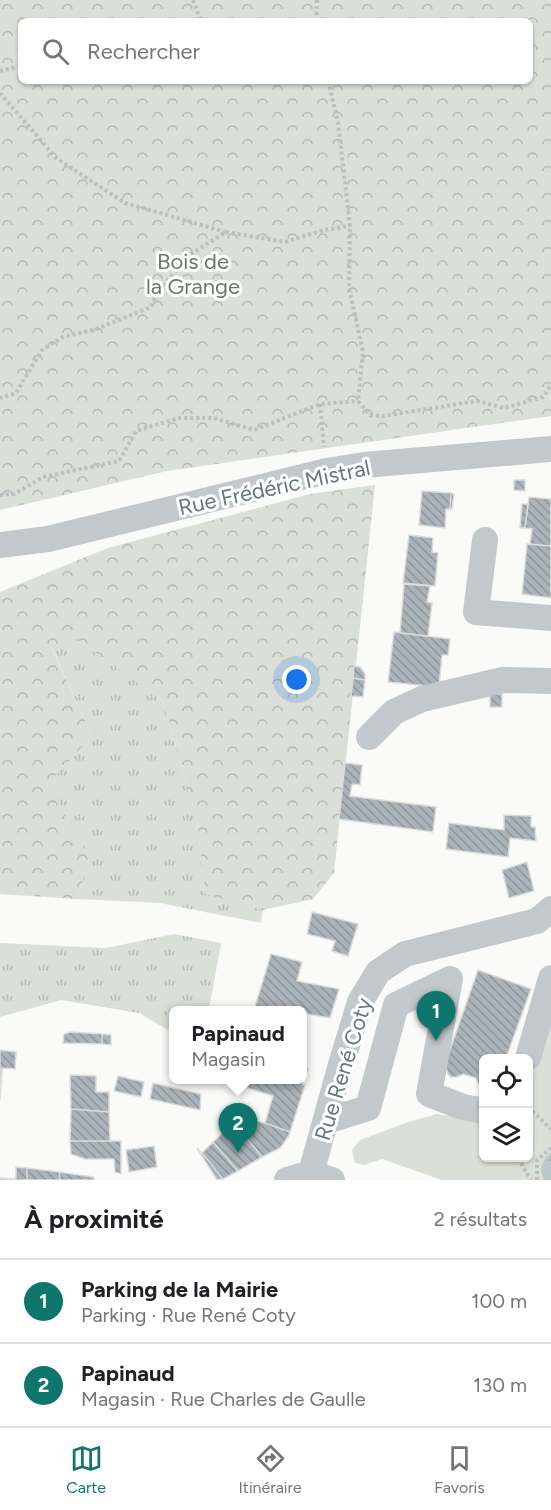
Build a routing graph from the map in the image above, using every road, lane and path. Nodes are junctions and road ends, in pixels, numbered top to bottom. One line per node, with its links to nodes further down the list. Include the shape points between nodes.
1 (193, 0): 3 (path)
2 (317, 0): 4 (path)
3 (200, 18)
4 (316, 18)
5 (18, 67): 6 (path)
6 (0, 71)
7 (329, 84): 9 (path, via 338,122)
8 (0, 93): 10 (path, via 56,158 125,203)
9 (350, 226): 10 (path, via 285,242); 13 (path, via 349,288 363,352)
10 (226, 232): 12 (path, via 188,255 151,307 96,329 63,337 42,350 16,393)
11 (551, 385): 13 (path, via 543,397 504,408 477,401 383,416 370,415)
12 (0, 398)
13 (358, 401): 14 (path)
14 (320, 404): 15 (path); 17 (path, via 254,430 214,418 179,418 136,432 119,461 43,477 14,494)
15 (323, 429)
16 (551, 449): 19 (street, Rue Frédéric Mistral, via 327,471 48,539)
17 (0, 495)
18 (485, 540): 20 (street, via 476,612)
19 (0, 545)
20 (551, 618)
21 (551, 681): 22 (street, via 503,680 422,699 394,712)
22 (369, 737)
23 (551, 909): 28 (street, Rue René Coty, via 537,921 405,954 378,972 360,1002)
24 (551, 978): 25 (street)
25 (529, 1054)
26 (529, 1108): 29 (path)
27 (479, 1110): 28 (street, via 429,1094 450,979 396,1005 368,1108)
28 (326, 1121): 32 (street, Rue René Coty)
29 (551, 1129)
30 (551, 1148): 34 (path, via 537,1160)
31 (520, 1162): 33 (path)
32 (310, 1178)
33 (531, 1180)
34 (537, 1180)

